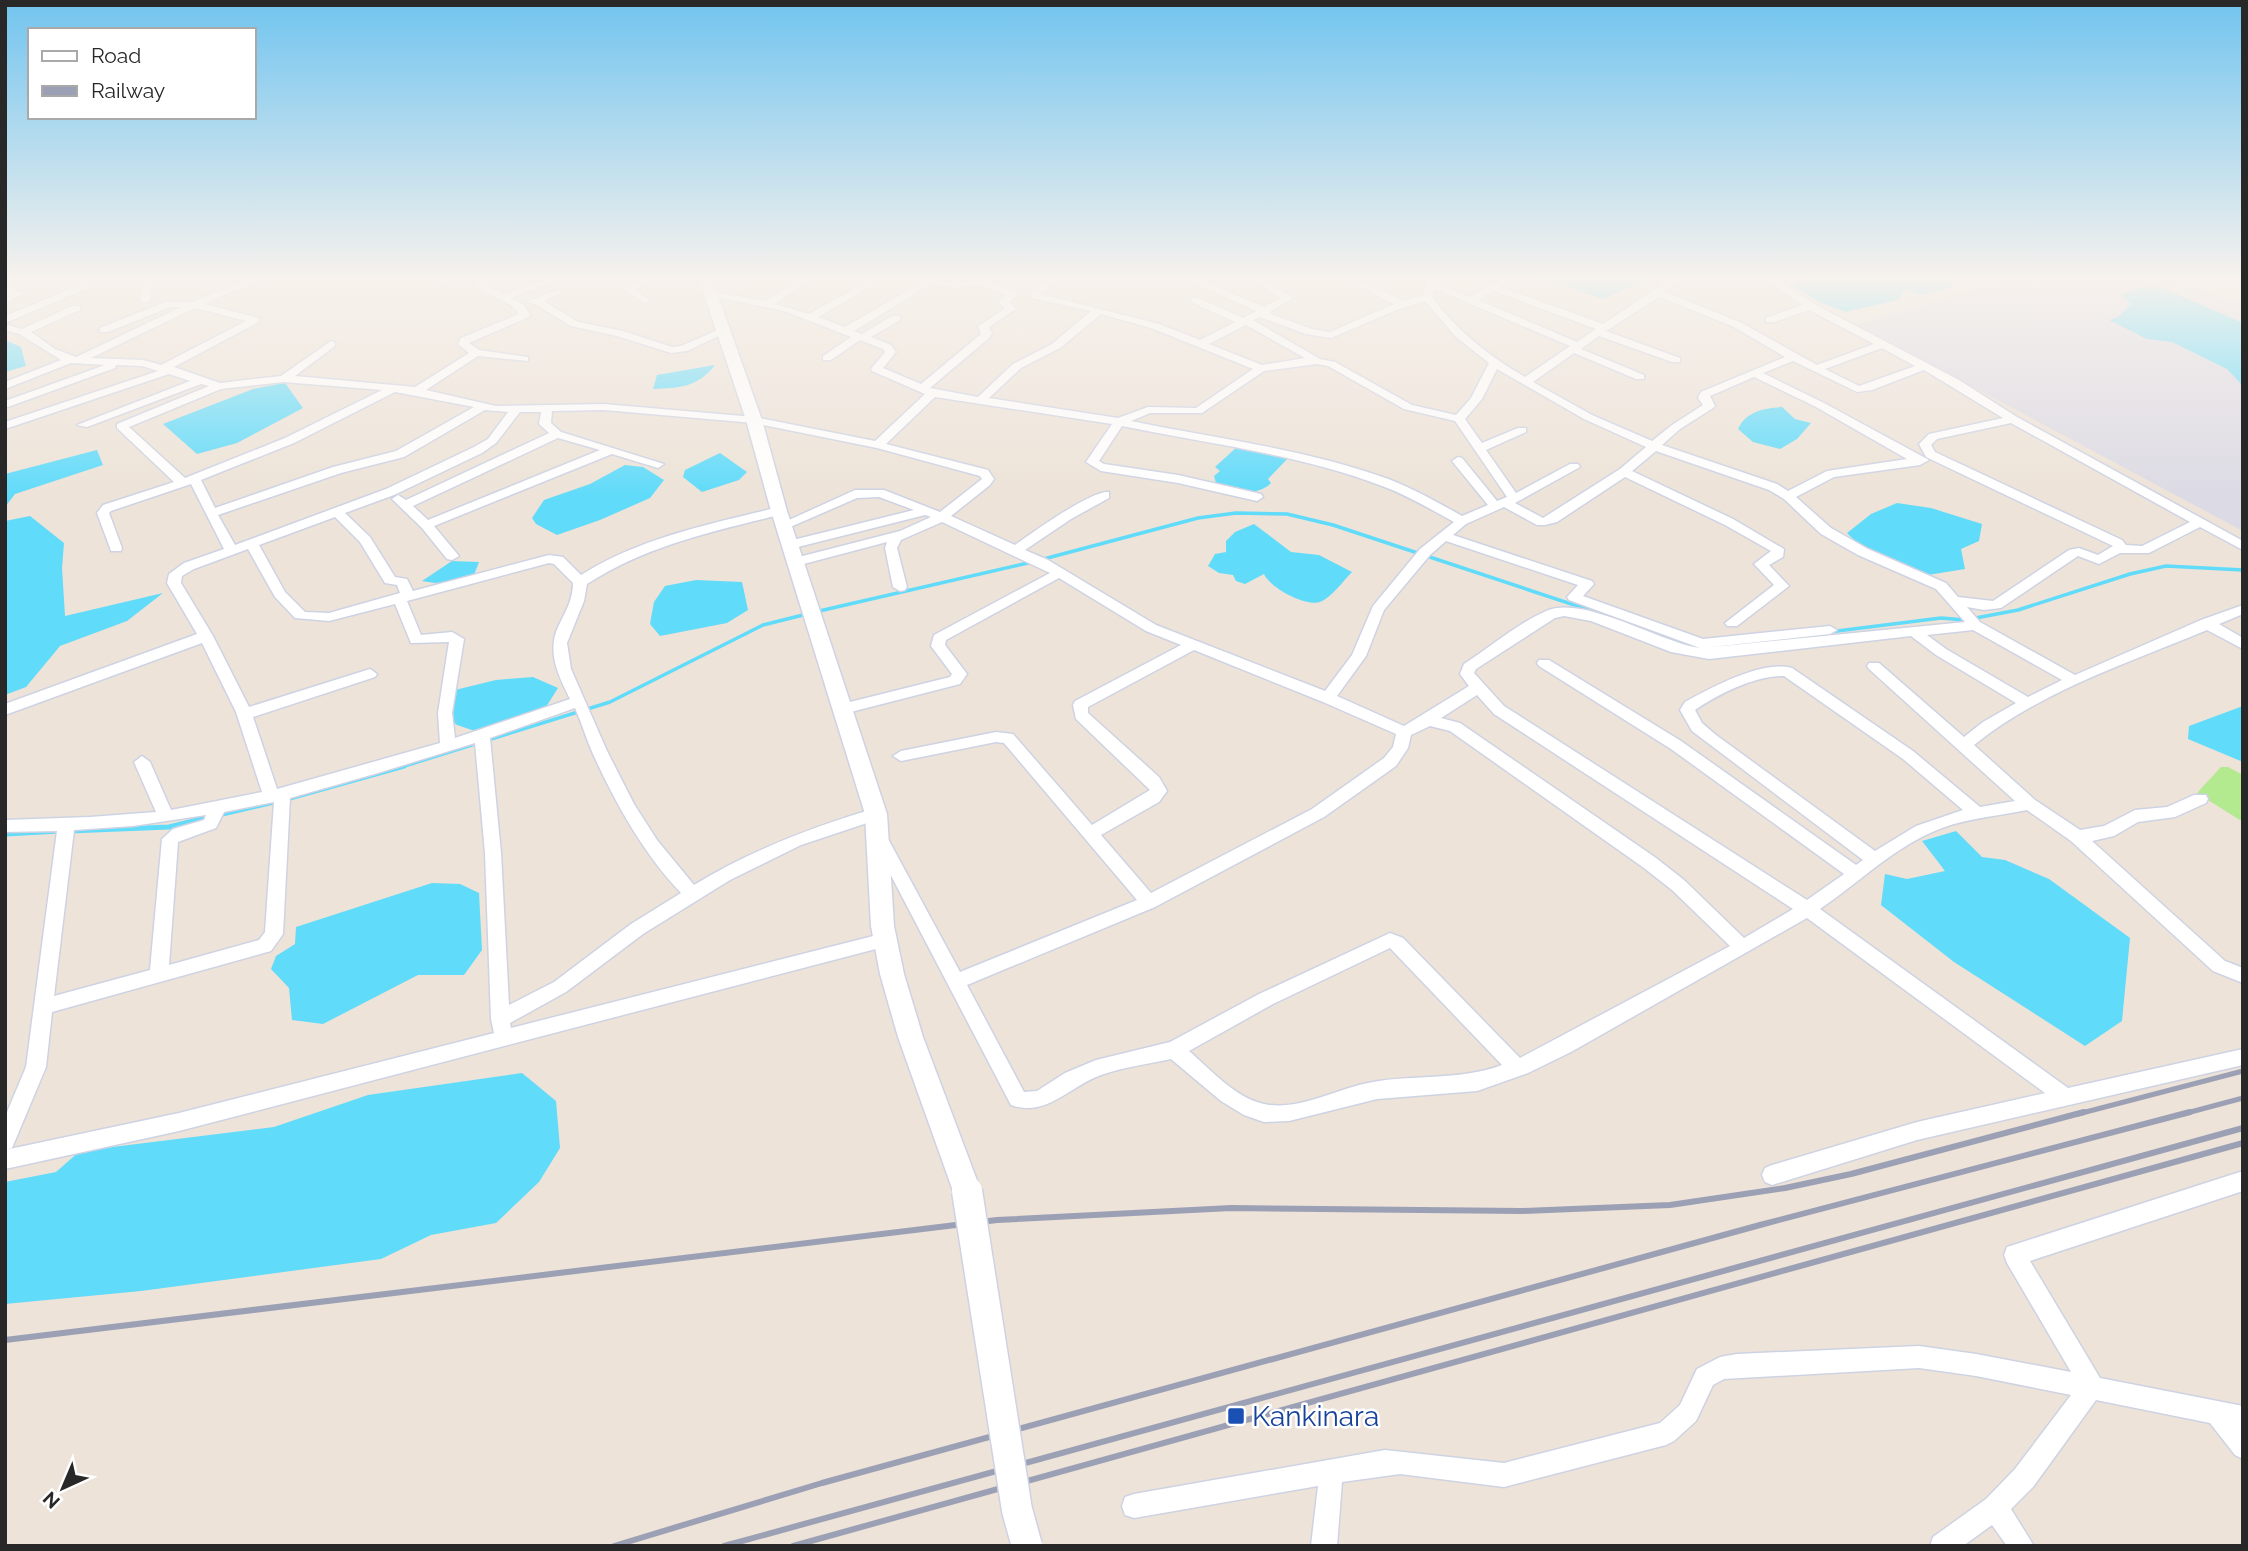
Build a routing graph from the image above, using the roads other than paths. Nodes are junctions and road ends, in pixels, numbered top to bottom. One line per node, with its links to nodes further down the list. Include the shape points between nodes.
1 (52, 351): 23 (street)
2 (92, 351): 23 (street)
3 (199, 351): 30 (street)
4 (321, 351): 34 (street)
5 (729, 351): 49 (main road)
6 (838, 351): 21 (street)
7 (890, 351): 41 (street, via 876,369)
8 (970, 351): 41 (street)
9 (1046, 351): 42 (street, via 1017,366)
10 (1219, 351): 29 (street)
11 (1299, 351): 25 (street)
12 (1480, 351): 27 (street)
13 (1570, 351): 36 (street)
14 (1585, 351): 33 (street)
15 (1654, 351): 24 (street)
16 (1783, 351): 20 (street)
17 (1863, 351): 31 (street)
18 (1893, 351): 28 (street)
19 (476, 353): 22 (street); 40 (street)
20 (1793, 357): 31 (street); 32 (street)
21 (827, 358)
22 (524, 359)
23 (73, 360): 26 (street); 37 (street)
24 (1676, 360)
25 (1317, 361): 29 (street); 47 (street, via 1338,367 1408,407)
26 (124, 362): 30 (street); 43 (street)
27 (1494, 364): 36 (street); 47 (street, via 1476,399)
28 (1924, 366): 31 (street, via 1862,389); 48 (street)
29 (1261, 368): 50 (street, via 1198,411 1148,410)
30 (168, 369): 35 (street); 52 (street)
31 (1816, 369)
32 (1754, 373): 56 (street, via 1705,394 1709,406); 59 (street)
33 (1640, 377)
34 (284, 379): 38 (street); 39 (street)
35 (199, 381): 38 (street); 51 (street)
36 (1526, 382): 56 (street, via 1593,421)
37 (5, 386)
38 (219, 386): 64 (street, via 121,426)
39 (394, 388): 40 (street); 64 (street, via 289,443)
40 (417, 391): 44 (street)
41 (928, 391): 42 (street); 55 (street)
42 (980, 401): 50 (street)
43 (5, 405)
44 (485, 406): 46 (street); 73 (street, via 400,454)
45 (547, 409): 46 (street); 49 (street, via 604,407); 54 (street, via 545,424)
46 (516, 410): 65 (street, via 486,446)
47 (1459, 419): 57 (street)
48 (2013, 419): 59 (street, via 1933,436 1925,441); 77 (street)
49 (754, 420): 55 (street); 75 (main road)
50 (1119, 422): 68 (street, via 1093,464); 76 (street, via 1325,463 1391,484)
51 (83, 425)
52 (5, 426)
53 (1522, 430): 57 (street)
54 (556, 434): 58 (street); 70 (street)
55 (878, 444): 74 (street, via 986,475 986,482)
56 (1652, 446): 63 (street); 67 (street)
57 (1479, 449): 69 (street)
58 (611, 450): 61 (street); 78 (street)
59 (1925, 458): 67 (street, via 1830,474); 85 (street, via 2117,543)
60 (1458, 461): 69 (street)
61 (657, 464)
62 (1574, 467): 69 (street)
63 (1624, 472): 69 (street, via 1547,522 1535,521); 99 (street, via 1777,549 1778,554 1761,564 1782,586)
64 (189, 482): 73 (street); 84 (street, via 104,510)
65 (390, 492): 70 (street); 72 (street)
66 (1105, 495): 86 (street)
67 (1788, 496): 95 (street, via 1835,537 1941,586)
68 (1257, 497)
69 (1504, 502): 76 (street)
70 (405, 505): 78 (street)
71 (926, 511): 74 (street); 75 (street, via 865,491); 82 (street)
72 (337, 512): 81 (street); 93 (street, via 365,540 390,580 402,582)
73 (211, 513): 87 (street)
74 (942, 517): 79 (street); 86 (street)
75 (782, 518): 82 (main road); 91 (street, via 648,547)
76 (1462, 521): 80 (street)
77 (2200, 522): 83 (street); 85 (street, via 2144,550)
78 (426, 525): 88 (street)
79 (901, 536): 89 (street); 92 (street, via 891,548)
80 (1443, 536): 94 (street, via 1587,584); 110 (street, via 1378,609 1359,656)
81 (252, 544): 87 (street); 93 (street, via 286,603 302,615 329,617)
82 (790, 545): 89 (main road)
83 (2243, 546)
84 (116, 548)
85 (2119, 549): 95 (street, via 2099,560 2074,553 1996,605)
86 (1016, 550): 90 (street)
87 (232, 551): 102 (street, via 189,566 174,578)
88 (452, 556)
89 (796, 562): 113 (main road)
90 (1059, 573): 104 (street, via 1130,617); 113 (street, via 939,638 938,646 960,674 956,681)
91 (580, 582): 93 (street, via 558,560 550,559); 112 (street, via 580,599 559,643)
92 (900, 587)
93 (403, 596): 120 (street, via 416,640 457,639 445,713)
94 (1574, 597): 97 (street); 98 (street, via 1702,644)
95 (1953, 600): 98 (street)
96 (2243, 609): 100 (street)
97 (1561, 611): 101 (street, via 1579,613 1672,647 1709,654); 109 (street, via 1469,667 1467,674)
98 (1970, 621): 101 (street); 108 (street)
99 (1732, 623)
100 (2206, 623): 103 (street); 108 (street)
101 (1913, 631): 111 (street)
102 (206, 636): 114 (street); 115 (street)
103 (2243, 644)
104 (1193, 645): 110 (street); 132 (street, via 1080,705 1081,715 1159,791 1153,799)
105 (1544, 663): 136 (street, via 1686,752)
106 (1874, 666): 119 (street)
107 (370, 674): 115 (street)
108 (2073, 680): 111 (street)
109 (1478, 687): 116 (street); 139 (street, via 1508,716)
110 (1328, 698): 117 (street)
111 (2027, 703): 119 (street)
112 (581, 707): 118 (street); 137 (street, via 629,811)
113 (843, 709): 127 (main road)
114 (5, 710)
115 (244, 714): 123 (street)
116 (1428, 720): 117 (street); 141 (street, via 1455,727 1628,846 1678,885)
117 (1404, 732): 138 (street, via 1390,762 1334,804)
118 (482, 741): 120 (street); 146 (street)
119 (1964, 745): 125 (street)
120 (448, 746): 123 (street)
121 (901, 756): 132 (street, via 1008,737)
122 (142, 762): 129 (street)
123 (279, 798): 126 (street); 142 (street, via 274,934 270,941 255,950)
124 (2200, 799): 133 (street, via 2169,813 2135,816 2108,832)
125 (2029, 804): 128 (street); 133 (street)
126 (217, 812): 129 (street); 142 (street, via 211,824 170,839)
127 (876, 814): 134 (main road); 137 (street, via 795,841)
128 (1978, 814): 135 (street, via 1921,830); 135 (street, via 1908,755 1787,671 1743,682 1690,706 1689,716 1711,739)
129 (166, 816): 131 (street)
130 (5, 826): 131 (street)
131 (65, 831): 145 (street)
132 (1090, 834): 138 (street)
133 (2077, 837): 143 (street, via 2204,953)
134 (881, 841): 140 (main road); 144 (street)
135 (1875, 860): 136 (street)
136 (1856, 874): 139 (street)
137 (692, 894): 146 (street)
138 (1149, 902): 144 (street)
139 (1807, 909): 141 (street); 150 (street)
140 (885, 940): 146 (street); 162 (main road, bridge, via 906,1021 967,1191 1017,1510)
141 (1742, 947): 149 (street)
142 (159, 975): 145 (street)
143 (2243, 976)
144 (958, 981): 147 (street, via 1011,1088 1018,1099 1027,1102 1038,1101 1094,1070)
145 (43, 1007): 151 (street, via 34,1075)
146 (502, 1028): 152 (street, via 179,1122)
147 (1174, 1050): 149 (street, via 1237,1100 1268,1114 1379,1090 1447,1088); 149 (street, via 1266,999 1390,940)
148 (2243, 1057): 150 (street)
149 (1517, 1068)
150 (2064, 1096): 153 (street, via 1917,1130)
151 (5, 1141)
152 (5, 1160)
153 (1772, 1175)
154 (2243, 1181): 155 (street, via 2015,1255)
155 (2092, 1387): 156 (street); 159 (street, via 1919,1357 1737,1365 1705,1377 1680,1424 1649,1439 1504,1475 1404,1461); 161 (street, via 2024,1478)
156 (2218, 1414): 157 (street); 158 (street)
157 (2243, 1418)
158 (2243, 1447)
159 (1331, 1472): 160 (street); 163 (street)
160 (1134, 1506)
161 (1995, 1508): 164 (street); 165 (street)
162 (1027, 1546)
163 (1324, 1546)
164 (1942, 1546)
165 (2022, 1546)

